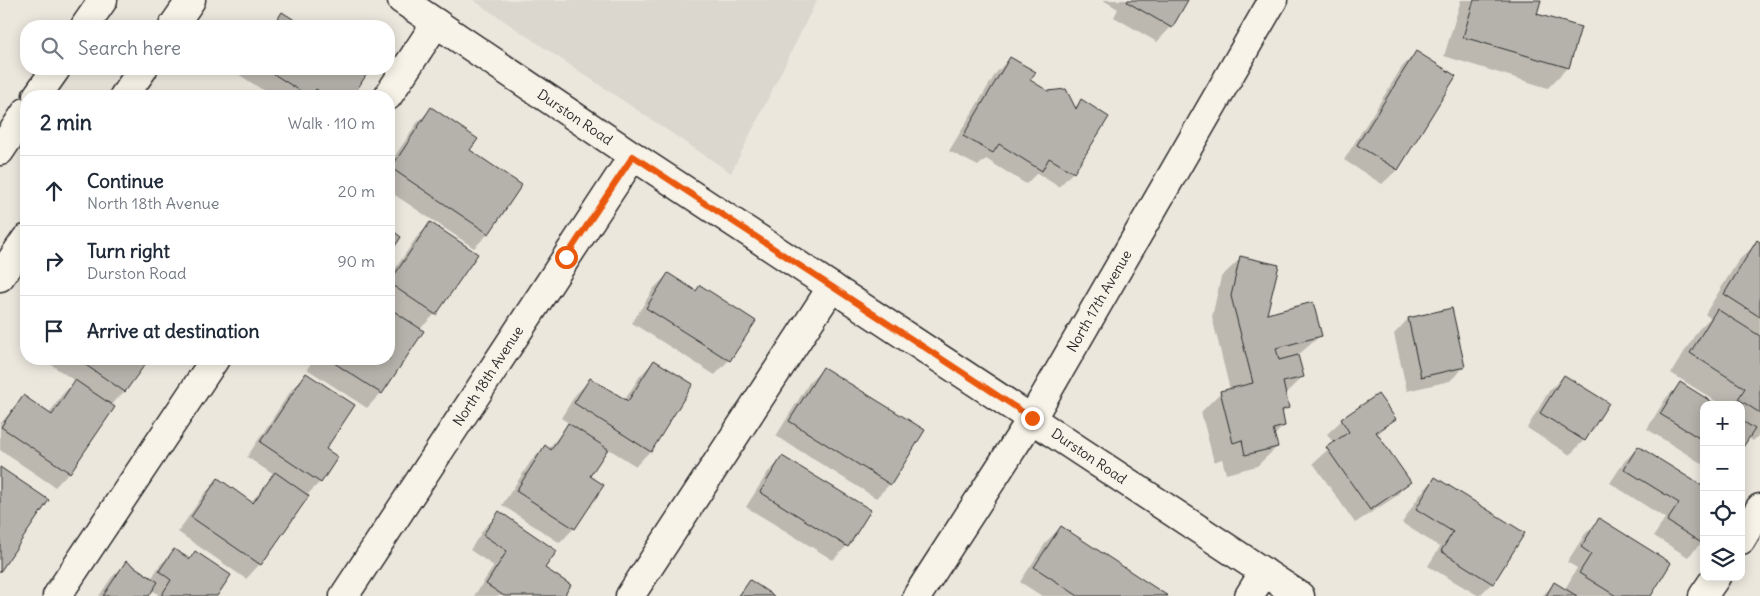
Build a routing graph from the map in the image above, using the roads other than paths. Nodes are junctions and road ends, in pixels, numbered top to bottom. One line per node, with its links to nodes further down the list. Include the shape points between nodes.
1 (102, 0): 5 (main road)
2 (191, 0): 6 (main road)
3 (402, 0): 7 (main road, Durston Road)
4 (1273, 0): 20 (main road, North 17th Avenue)
5 (89, 20)
6 (177, 20)
7 (436, 23): 12 (main road); 15 (main road, Durston Road)
8 (52, 75): 10 (main road)
9 (139, 75): 11 (main road)
10 (41, 90)
11 (128, 90)
12 (392, 90)
13 (20, 121): 14 (main road)
14 (0, 151)
15 (633, 156): 18 (main road, Durston Road); 24 (main road, North 18th Avenue)
16 (20, 248): 17 (main road)
17 (0, 277)
18 (832, 287): 20 (main road, Durston Road); 25 (main road)
19 (211, 365): 23 (main road)
20 (1032, 418): 21 (main road, Durston Road); 26 (main road, North 17th Avenue)
21 (1264, 572): 27 (main road); 28 (main road, Durston Road)
22 (1713, 581): 29 (main road)
23 (57, 596)
24 (344, 596)
25 (630, 596)
26 (917, 596)
27 (1250, 596)
28 (1300, 596)
29 (1703, 596)

